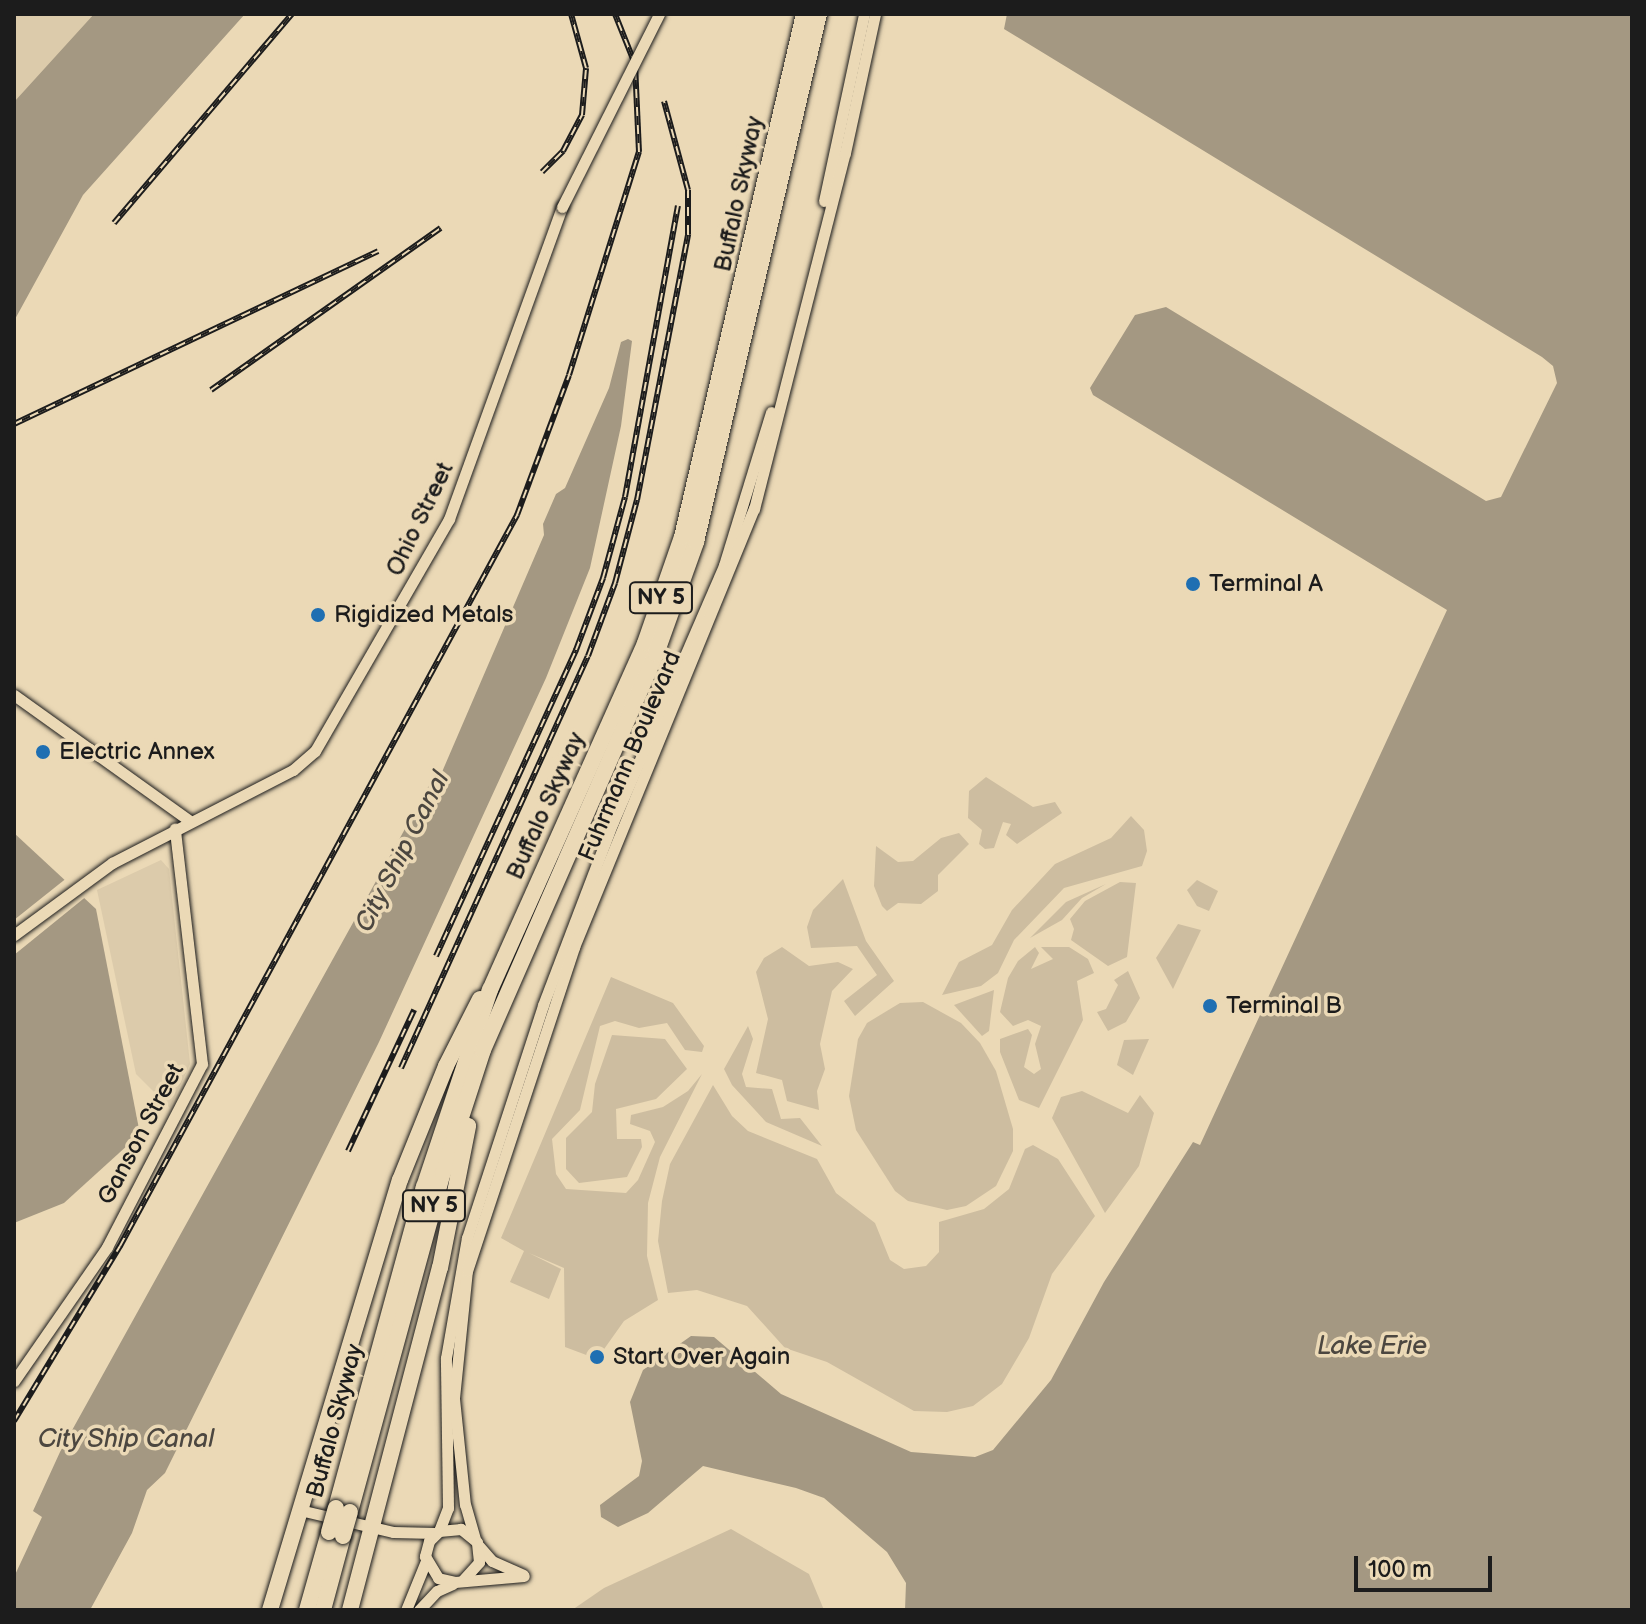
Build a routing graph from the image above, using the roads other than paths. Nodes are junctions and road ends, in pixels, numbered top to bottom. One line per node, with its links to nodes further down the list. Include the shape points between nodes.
1 (659, 14): 8 (street, Ohio Street, bridge, via 562,207 449,519 315,751 293,770)
2 (804, 14): 10 (highway, Buffalo Skyway / NY 5, via 682,537 645,643)
3 (819, 14): 10 (highway, Buffalo Skyway / NY 5, via 696,542 656,654)
4 (864, 14): 6 (street, Fuhrmann Boulevard)
5 (875, 14): 6 (street, Fuhrmann Boulevard)
6 (866, 31): 14 (street, Fuhrmann Boulevard, via 754,509 570,946)
7 (14, 695): 8 (street)
8 (190, 821): 9 (street, Ohio Street)
9 (175, 829): 11 (street, Ohio Street, via 82,881); 15 (street, Ganson Street, via 202,1064 107,1247)
10 (539, 898): 12 (highway, Buffalo Skyway / NY 5); 13 (highway, Buffalo Skyway / NY 5)
11 (14, 935)
12 (490, 990): 16 (highway, Buffalo Skyway / NY 5, via 424,1187); 17 (highway, via 475,1004 400,1180)
13 (483, 1050): 16 (highway, Buffalo Skyway / NY 5); 18 (highway, via 440,1268)
14 (462, 1282): 20 (street, Fuhrmann Boulevard, via 443,1413 448,1508); 22 (street, Fuhrmann Boulevard, via 454,1398 465,1505)
15 (14, 1381)
16 (343, 1510): 21 (highway, Buffalo Skyway / NY 5, bridge)
17 (304, 1511): 18 (street); 25 (highway)
18 (374, 1526): 19 (street); 28 (highway)
19 (393, 1532): 20 (street); 23 (street)
20 (438, 1532): 22 (street, via 456,1528); 23 (street, Fuhrmann Boulevard)
21 (336, 1534): 26 (highway, Buffalo Skyway / NY 5); 27 (highway, Buffalo Skyway / NY 5)
22 (476, 1541): 24 (street, via 478,1566); 24 (street, via 492,1561 524,1576)
23 (426, 1558): 24 (street, via 438,1578); 29 (street, Fuhrmann Boulevard)
24 (462, 1581): 30 (street, via 437,1591)
25 (270, 1610)
26 (307, 1610)
27 (323, 1610)
28 (350, 1610)
29 (406, 1610)
30 (419, 1610)

